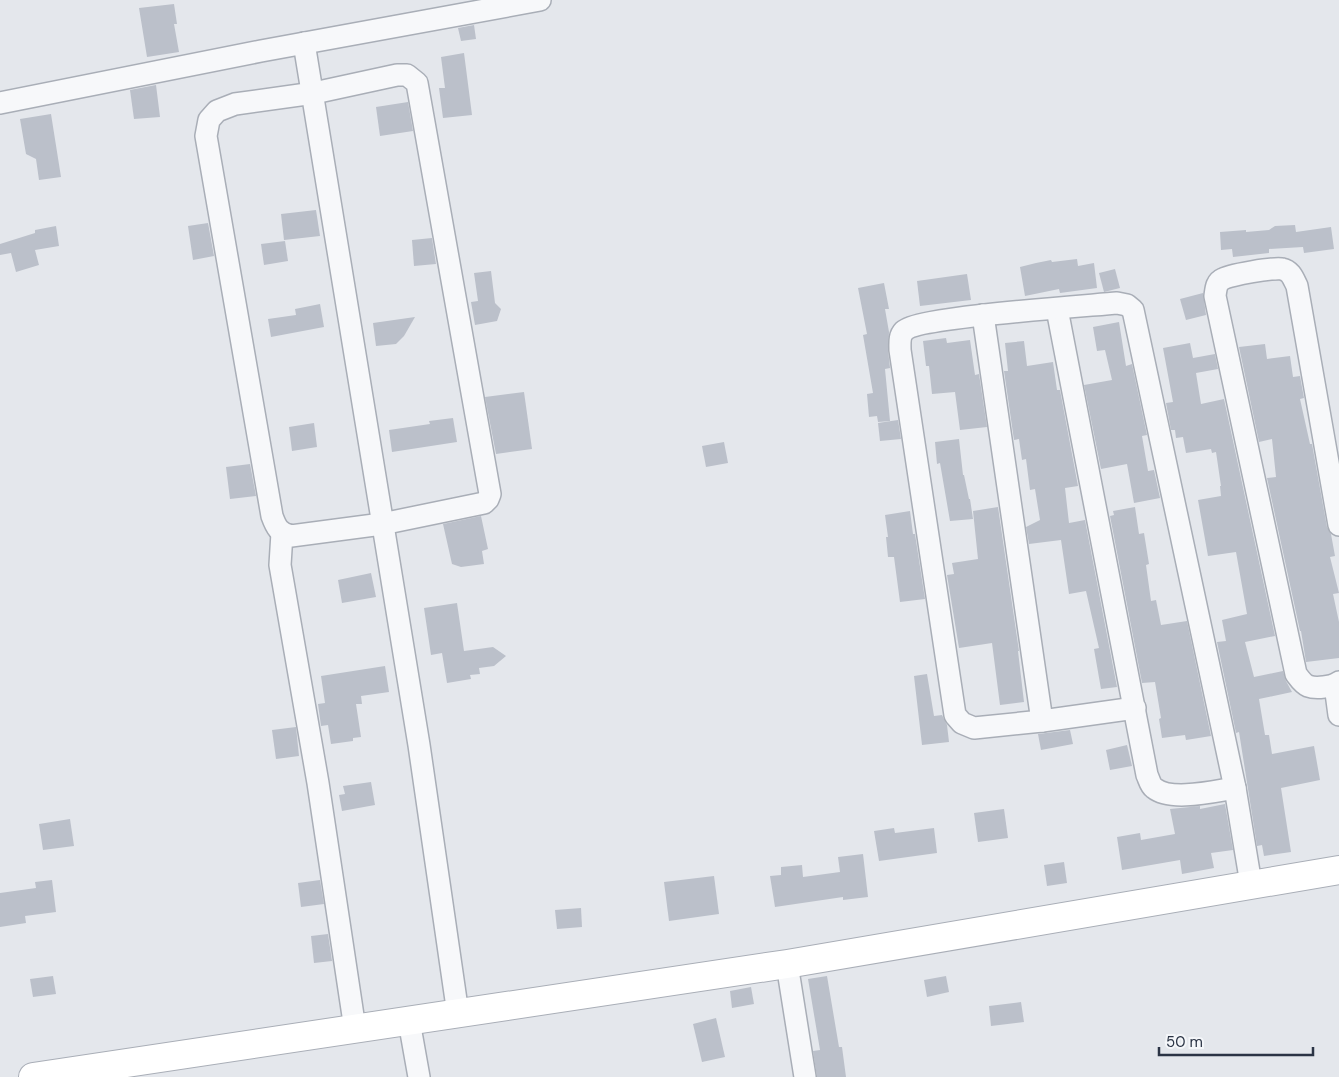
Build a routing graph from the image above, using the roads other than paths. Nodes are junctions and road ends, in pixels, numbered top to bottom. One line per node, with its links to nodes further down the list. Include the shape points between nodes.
1 (540, 0): 2 (street)
2 (304, 43): 3 (street); 4 (street)
3 (314, 93): 7 (street); 7 (street, via 397,75 407,75 417,83 489,487 490,494 484,503); 9 (street, via 235,104 217,111 209,120 206,136 272,516)
4 (0, 104)
5 (1056, 309): 6 (street); 11 (street); 14 (street, via 1117,303 1133,310)
6 (982, 315): 13 (street); 13 (street, via 916,325 904,331 900,339 901,359 954,715 974,728)
7 (382, 524): 9 (street, via 291,536); 18 (street, via 419,745)
8 (1339, 525): 10 (street, via 1297,286 1291,274 1274,268 1223,278 1217,284 1215,296 1296,674 1305,685 1314,687)
9 (282, 533): 20 (street, via 280,565 318,784)
10 (1337, 683): 12 (street)
11 (1134, 708): 13 (street); 14 (street, via 1152,788 1174,796)
12 (1339, 715)
13 (1042, 721)
14 (1235, 788): 16 (street)
15 (1339, 870): 16 (street)
16 (1250, 884): 17 (street)
17 (787, 964): 18 (street); 23 (street)
18 (458, 1014): 19 (street)
19 (409, 1021): 20 (street); 22 (street)
20 (355, 1029): 21 (street)
21 (33, 1077)
22 (419, 1077)
23 (805, 1077)

